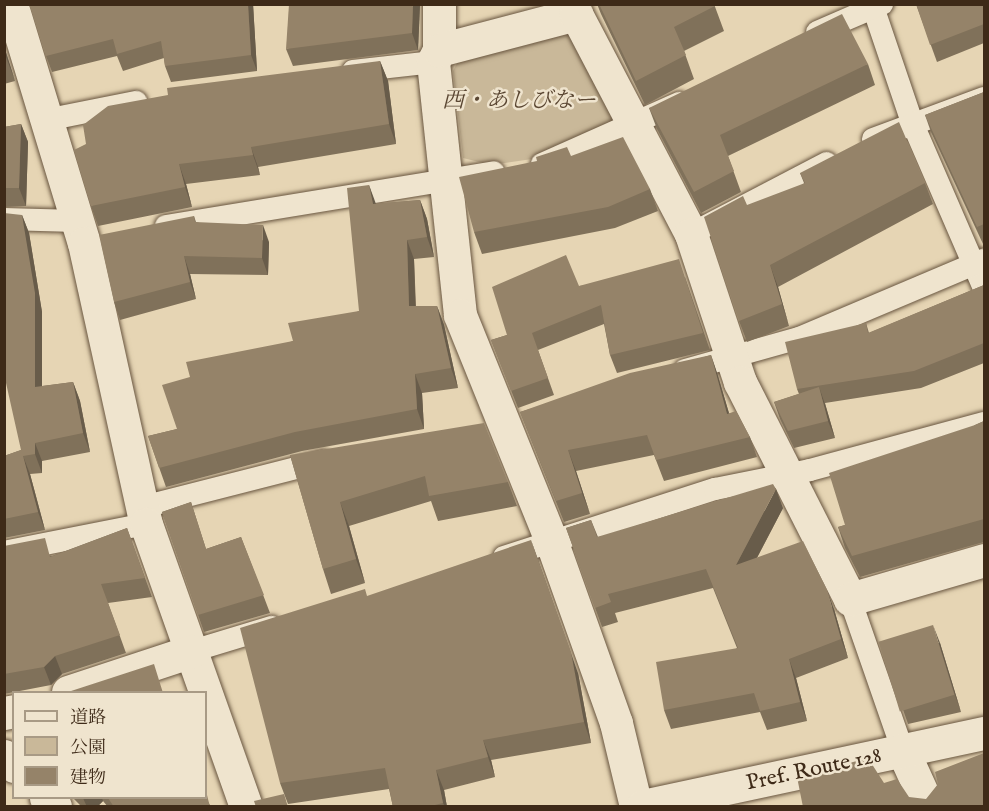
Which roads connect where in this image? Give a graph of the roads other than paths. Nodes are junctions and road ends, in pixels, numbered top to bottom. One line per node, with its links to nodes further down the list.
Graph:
1 (439, 4): 6 (street)
2 (876, 6): 5 (lane); 12 (lane)
3 (583, 9): 6 (street); 13 (street)
4 (17, 17): 11 (street)
5 (798, 42)
6 (436, 56): 7 (lane); 14 (street)
7 (329, 74)
8 (696, 94): 13 (lane)
9 (155, 98): 11 (lane)
10 (984, 98): 12 (lane)
11 (46, 120): 17 (street)
12 (912, 122): 18 (lane); 19 (lane)
13 (635, 126): 14 (lane); 18 (street)
14 (442, 179): 16 (lane); 27 (street)
15 (4, 219): 17 (lane)
16 (141, 231)
17 (89, 234): 26 (street)
18 (690, 234): 21 (street)
19 (979, 262): 20 (lane); 21 (lane)
20 (984, 288)
21 (730, 360): 22 (lane); 25 (street)
22 (666, 374)
23 (984, 423): 25 (lane)
24 (351, 455): 26 (lane)
25 (788, 476): 27 (lane); 31 (street)
26 (144, 516): 28 (lane); 33 (street)
27 (552, 543): 30 (lane); 41 (street)
28 (4, 552)
29 (984, 560): 31 (street)
30 (484, 563)
31 (850, 599): 38 (lane)
32 (293, 620): 33 (lane)
33 (192, 651): 34 (street); 35 (street)
34 (74, 691)
35 (206, 691)
36 (207, 694): 40 (street)
37 (984, 733): 38 (street, Pref. Route 128)
38 (903, 751): 39 (street, Pref. Route 128); 42 (street)
39 (660, 805)
40 (246, 807)
41 (636, 807)
42 (928, 807)

